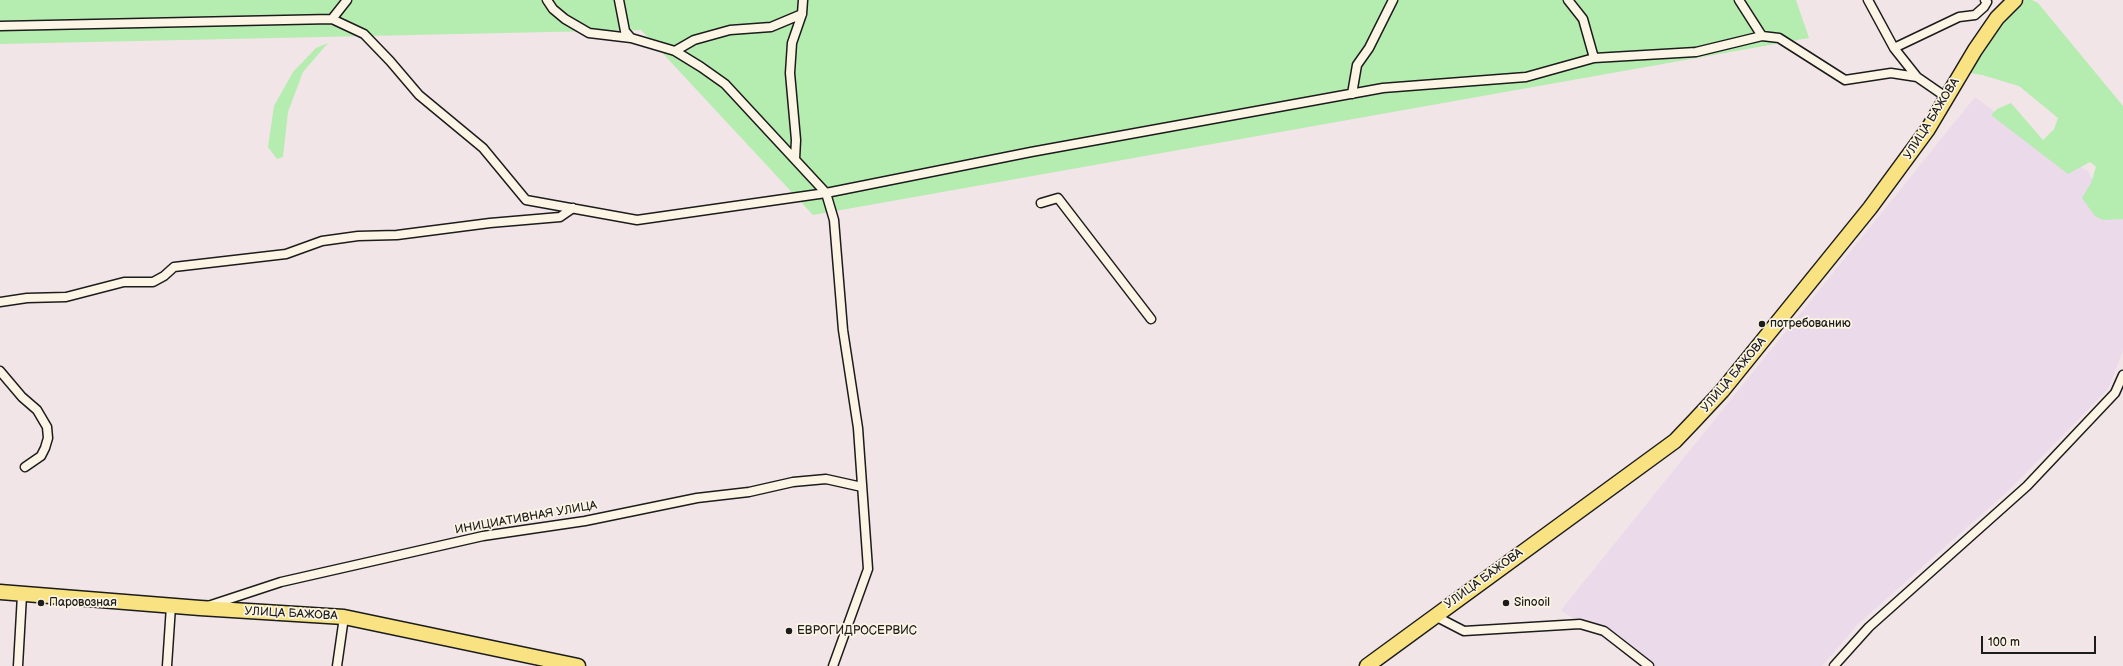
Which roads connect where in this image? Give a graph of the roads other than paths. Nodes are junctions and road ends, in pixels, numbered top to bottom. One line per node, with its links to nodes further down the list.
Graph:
1 (348, 0): 12 (street)
2 (547, 0): 15 (street)
3 (619, 0): 15 (street)
4 (803, 0): 11 (street)
5 (1393, 0): 20 (street)
6 (1568, 0): 18 (street)
7 (1739, 0): 14 (street)
8 (1868, 0): 16 (street)
9 (1985, 0): 16 (street)
10 (2015, 0): 21 (highway, УЛИЦА БАЖОВА)
11 (802, 14): 17 (street); 22 (street)
12 (332, 19): 13 (street); 25 (street)
13 (0, 26)
14 (1762, 36): 18 (street); 19 (street)
15 (631, 38): 17 (street)
16 (1894, 48): 19 (street)
17 (675, 51): 22 (street)
18 (1594, 58): 20 (street)
19 (1917, 77): 21 (street)
20 (1352, 94): 23 (street)
21 (1946, 98): 36 (highway, УЛИЦА БАЖОВА)
22 (795, 159): 23 (street)
23 (826, 193): 25 (street); 31 (street)
24 (1041, 203): 27 (street)
25 (573, 208): 26 (street)
26 (0, 302)
27 (1151, 319)
28 (0, 370): 30 (street)
29 (2123, 375): 46 (street)
30 (25, 466)
31 (862, 487): 35 (street, ИНИЦИАТИВНАЯ УЛИЦА); 43 (street)
32 (0, 592): 33 (highway, УЛИЦА БАЖОВА)
33 (22, 595): 34 (highway, УЛИЦА БАЖОВА); 39 (street)
34 (172, 606): 35 (highway, УЛИЦА БАЖОВА); 40 (street)
35 (200, 608): 37 (highway, УЛИЦА БАЖОВА)
36 (1435, 616): 44 (highway, УЛИЦА БАЖОВА); 45 (street)
37 (344, 617): 38 (highway, УЛИЦА БАЖОВА); 41 (street)
38 (554, 664): 42 (highway, УЛИЦА БАЖОВА)
39 (18, 666)
40 (167, 666)
41 (337, 666)
42 (578, 666)
43 (833, 666)
44 (1367, 666)
45 (1649, 666)
46 (1834, 666)

